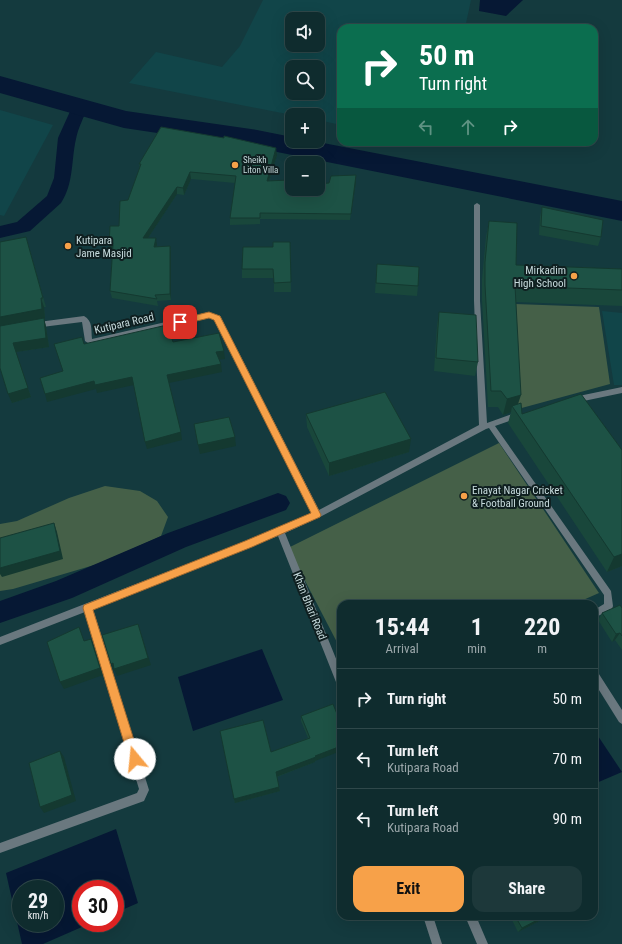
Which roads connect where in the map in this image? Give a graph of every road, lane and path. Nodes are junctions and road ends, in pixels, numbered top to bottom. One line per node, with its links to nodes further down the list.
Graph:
1 (477, 205): 6 (street)
2 (27, 326): 7 (street, Kutipara Road)
3 (622, 390): 4 (street)
4 (567, 401)
5 (525, 413): 6 (street)
6 (486, 425): 7 (street); 10 (street)
7 (316, 515): 8 (street)
8 (280, 531): 9 (street); 12 (street, Khan Bhari Road)
9 (88, 608): 11 (street); 15 (street)
10 (598, 612)
11 (0, 641)
12 (337, 672)
13 (598, 680): 14 (street)
14 (622, 719)
15 (0, 848)
16 (429, 920): 18 (street)
17 (472, 920): 19 (street)
18 (437, 944)
19 (483, 944)

